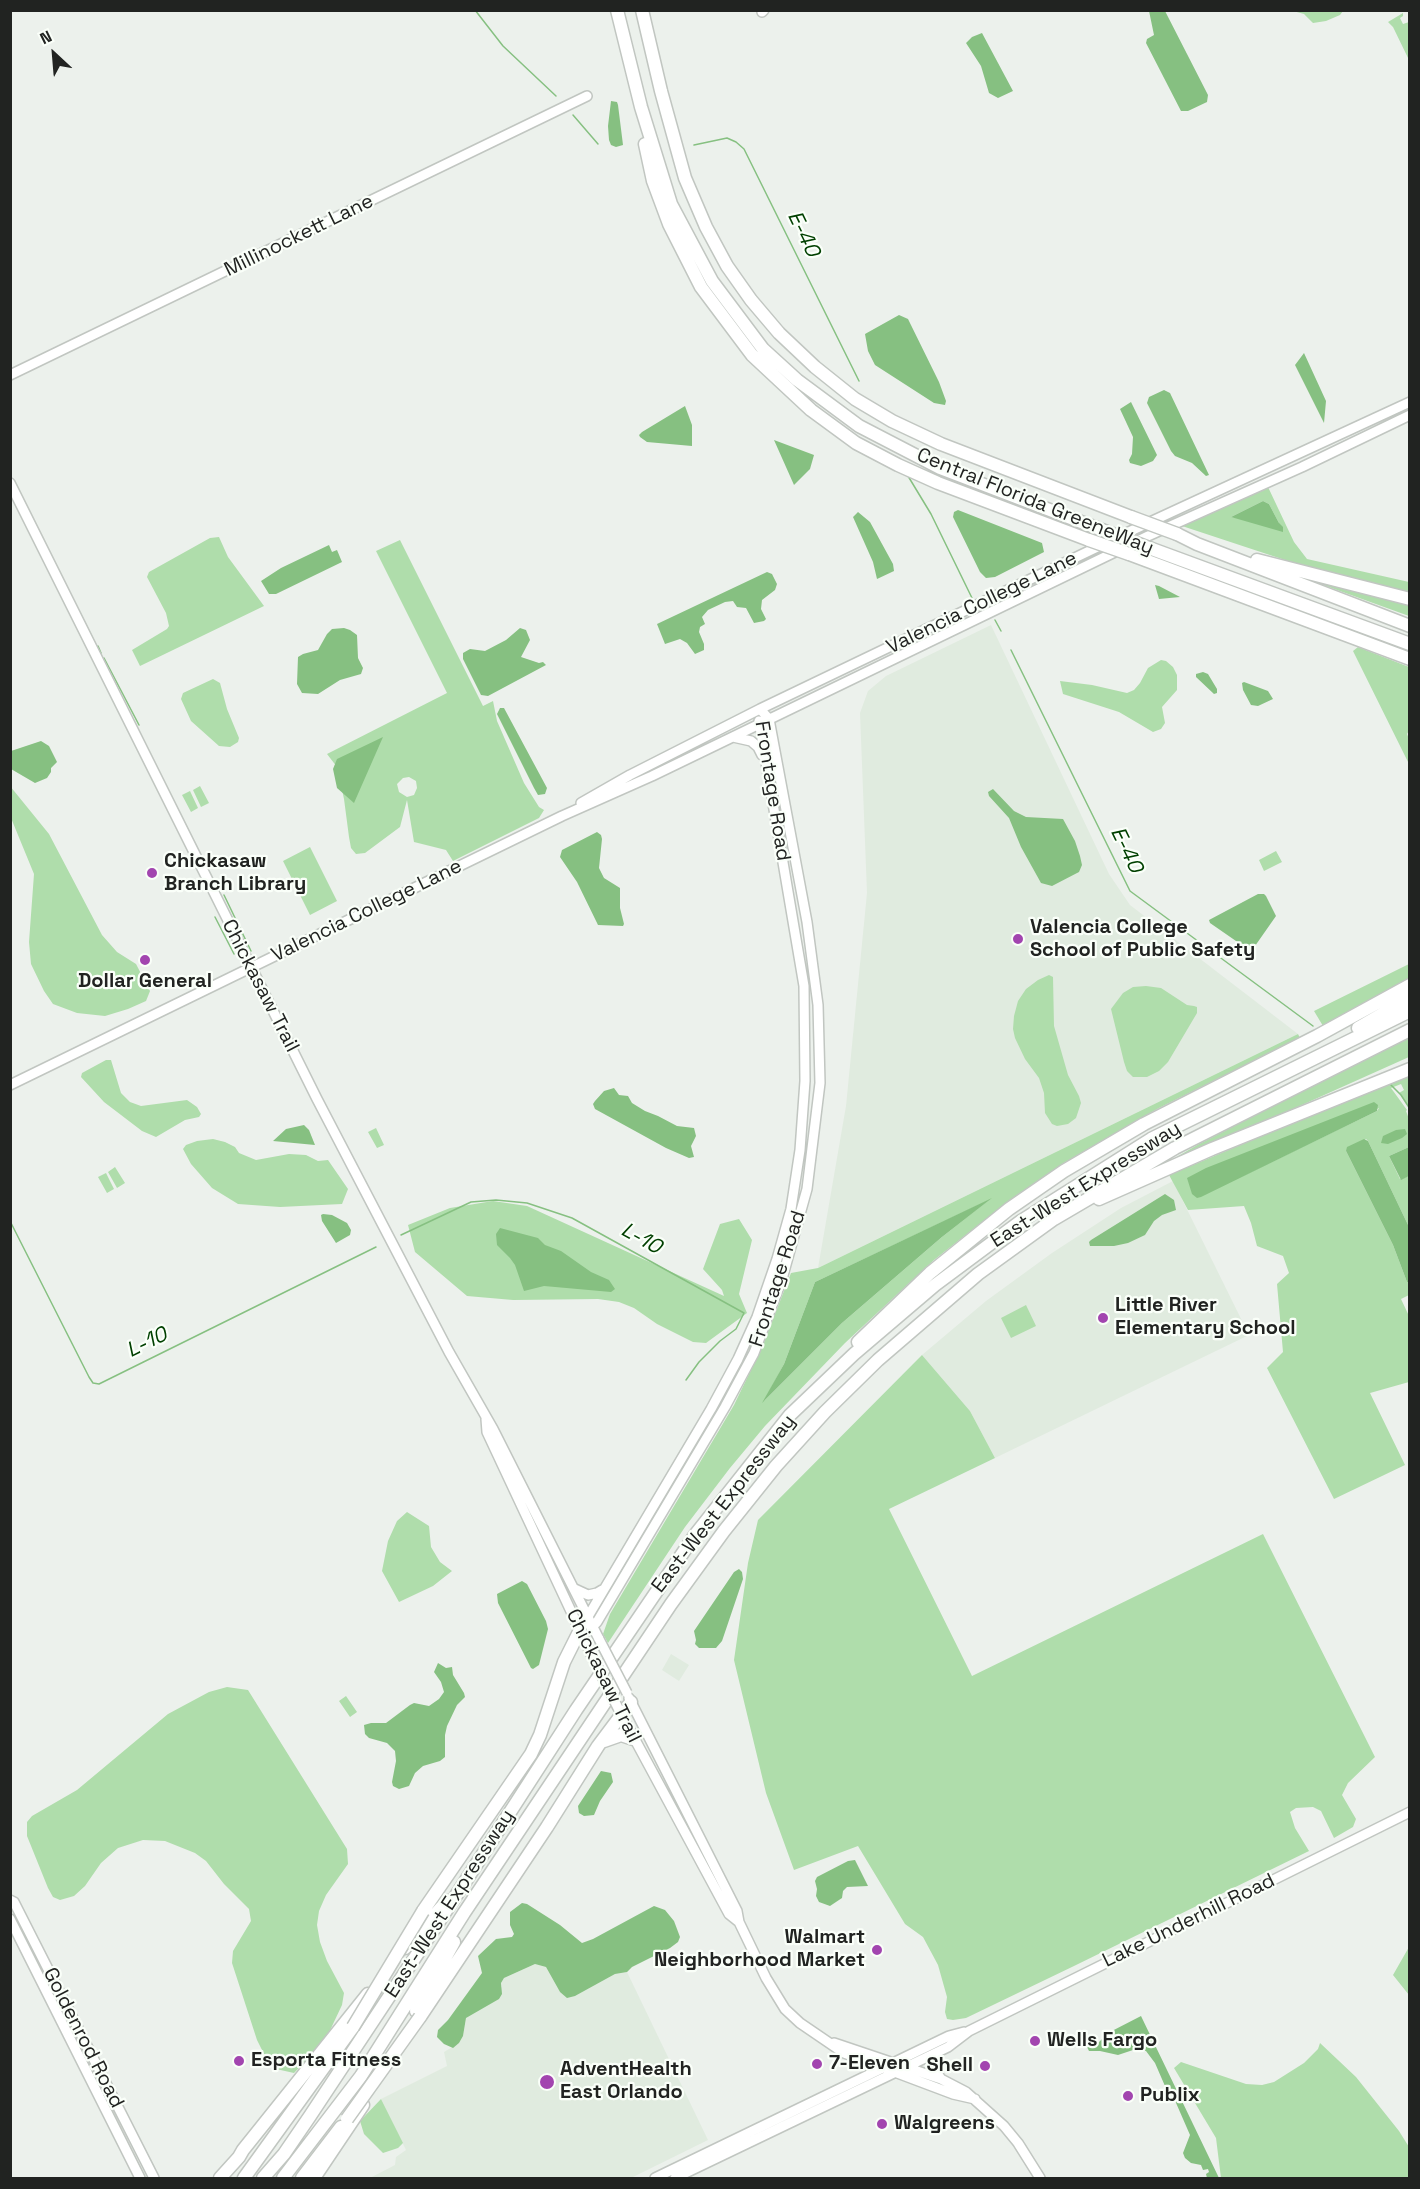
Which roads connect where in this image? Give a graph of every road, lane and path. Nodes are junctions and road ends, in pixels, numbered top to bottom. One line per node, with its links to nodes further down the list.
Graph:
1 (617, 10): 4 (highway, Central Florida GreeneWay)
2 (642, 10): 10 (highway, Central Florida GreeneWay, bridge)
3 (587, 96): 5 (street, Millinockett Lane)
4 (641, 107): 9 (highway); 14 (highway, Central Florida GreeneWay, bridge)
5 (10, 375)
6 (1410, 402): 9 (street, Valencia College Lane)
7 (1410, 415): 11 (street, Valencia College Lane)
8 (10, 483): 22 (street, Chickasaw Trail)
9 (1092, 544): 11 (street); 15 (highway, bridge); 16 (street, Valencia College Lane)
10 (1197, 544): 12 (highway); 13 (highway, Central Florida GreeneWay)
11 (1066, 575): 17 (street, Valencia College Lane)
12 (1410, 599)
13 (1410, 626)
14 (1410, 644)
15 (1410, 659)
16 (760, 709): 17 (street, Frontage Road); 18 (street, Frontage Road); 21 (street, Valencia College Lane)
17 (768, 719): 18 (street, Valencia College Lane); 38 (street, Frontage Road)
18 (758, 724): 19 (street, Valencia College Lane); 20 (street, Frontage Road)
19 (733, 737): 20 (street); 21 (street, Valencia College Lane)
20 (765, 761): 35 (street, Frontage Road)
21 (562, 816): 22 (street, Valencia College Lane)
22 (250, 967): 29 (street, Valencia College Lane); 34 (street, Chickasaw Trail)
23 (1410, 985): 33 (highway)
24 (1410, 998): 30 (highway)
25 (1410, 1011): 30 (highway, East-West Expressway)
26 (1410, 1030): 32 (highway, East-West Expressway)
27 (1410, 1064): 31 (highway)
28 (1410, 1069): 31 (highway)
29 (10, 1085)
30 (1247, 1091): 33 (highway, East-West Expressway)
31 (1323, 1103): 32 (highway)
32 (1054, 1219): 47 (highway, East-West Expressway)
33 (790, 1415): 45 (highway, East-West Expressway)
34 (486, 1419): 36 (street, Chickasaw Trail); 39 (street, Chickasaw Trail)
35 (604, 1588): 36 (street); 37 (street, Frontage Road)
36 (575, 1589): 37 (street, Chickasaw Trail)
37 (588, 1617): 38 (street, Chickasaw Trail); 39 (street, Frontage Road)
38 (594, 1627): 39 (street); 40 (street, Chickasaw Trail, bridge)
39 (580, 1630): 41 (street, Chickasaw Trail, bridge); 71 (highway, bridge)
40 (629, 1698): 41 (highway); 49 (street, Chickasaw Trail)
41 (620, 1711): 42 (street, Chickasaw Trail); 43 (highway)
42 (633, 1739): 43 (highway); 49 (street, Chickasaw Trail)
43 (600, 1743): 74 (highway, bridge)
44 (1410, 1812): 50 (street, Lake Underhill Road)
45 (463, 1885): 65 (highway); 72 (highway, East-West Expressway)
46 (10, 1900): 61 (street, Goldenrod Road)
47 (464, 1913): 73 (highway, East-West Expressway); 75 (highway)
48 (10, 1919): 60 (street, Goldenrod Road)
49 (739, 1922): 51 (street, Chickasaw Trail)
50 (969, 2031): 52 (street, Lake Underhill Road); 55 (street, Lake Underhill Road)
51 (829, 2042): 53 (street, Chickasaw Trail); 55 (street, Chickasaw Trail)
52 (939, 2051): 56 (street, Lake Underhill Road); 58 (street)
53 (858, 2059): 54 (street, Chickasaw Trail); 57 (street)
54 (882, 2067): 55 (street, Lake Underhill Road); 57 (street, Lake Underhill Road)
55 (894, 2067): 56 (street, Chickasaw Trail); 59 (street, Chickasaw Trail); 66 (street, Lake Underhill Road)
56 (906, 2067): 58 (street, Chickasaw Trail)
57 (858, 2079): 64 (street, Lake Underhill Road)
58 (941, 2079): 59 (street, Chickasaw Trail)
59 (975, 2099): 78 (street, Chickasaw Trail)
60 (101, 2100): 61 (street); 62 (street, Goldenrod Road)
61 (122, 2115): 63 (street, Goldenrod Road)
62 (110, 2121): 63 (street); 67 (street, Goldenrod Road)
63 (131, 2133): 68 (street, Goldenrod Road)
64 (718, 2147): 66 (street); 76 (street, Lake Underhill Road)
65 (243, 2150): 69 (highway); 70 (highway)
66 (704, 2164): 77 (street, Lake Underhill Road)
67 (140, 2178)
68 (154, 2178)
69 (214, 2178)
70 (220, 2178)
71 (244, 2178)
72 (263, 2178)
73 (283, 2178)
74 (302, 2178)
75 (315, 2178)
76 (655, 2178)
77 (675, 2178)
78 (1040, 2178)

